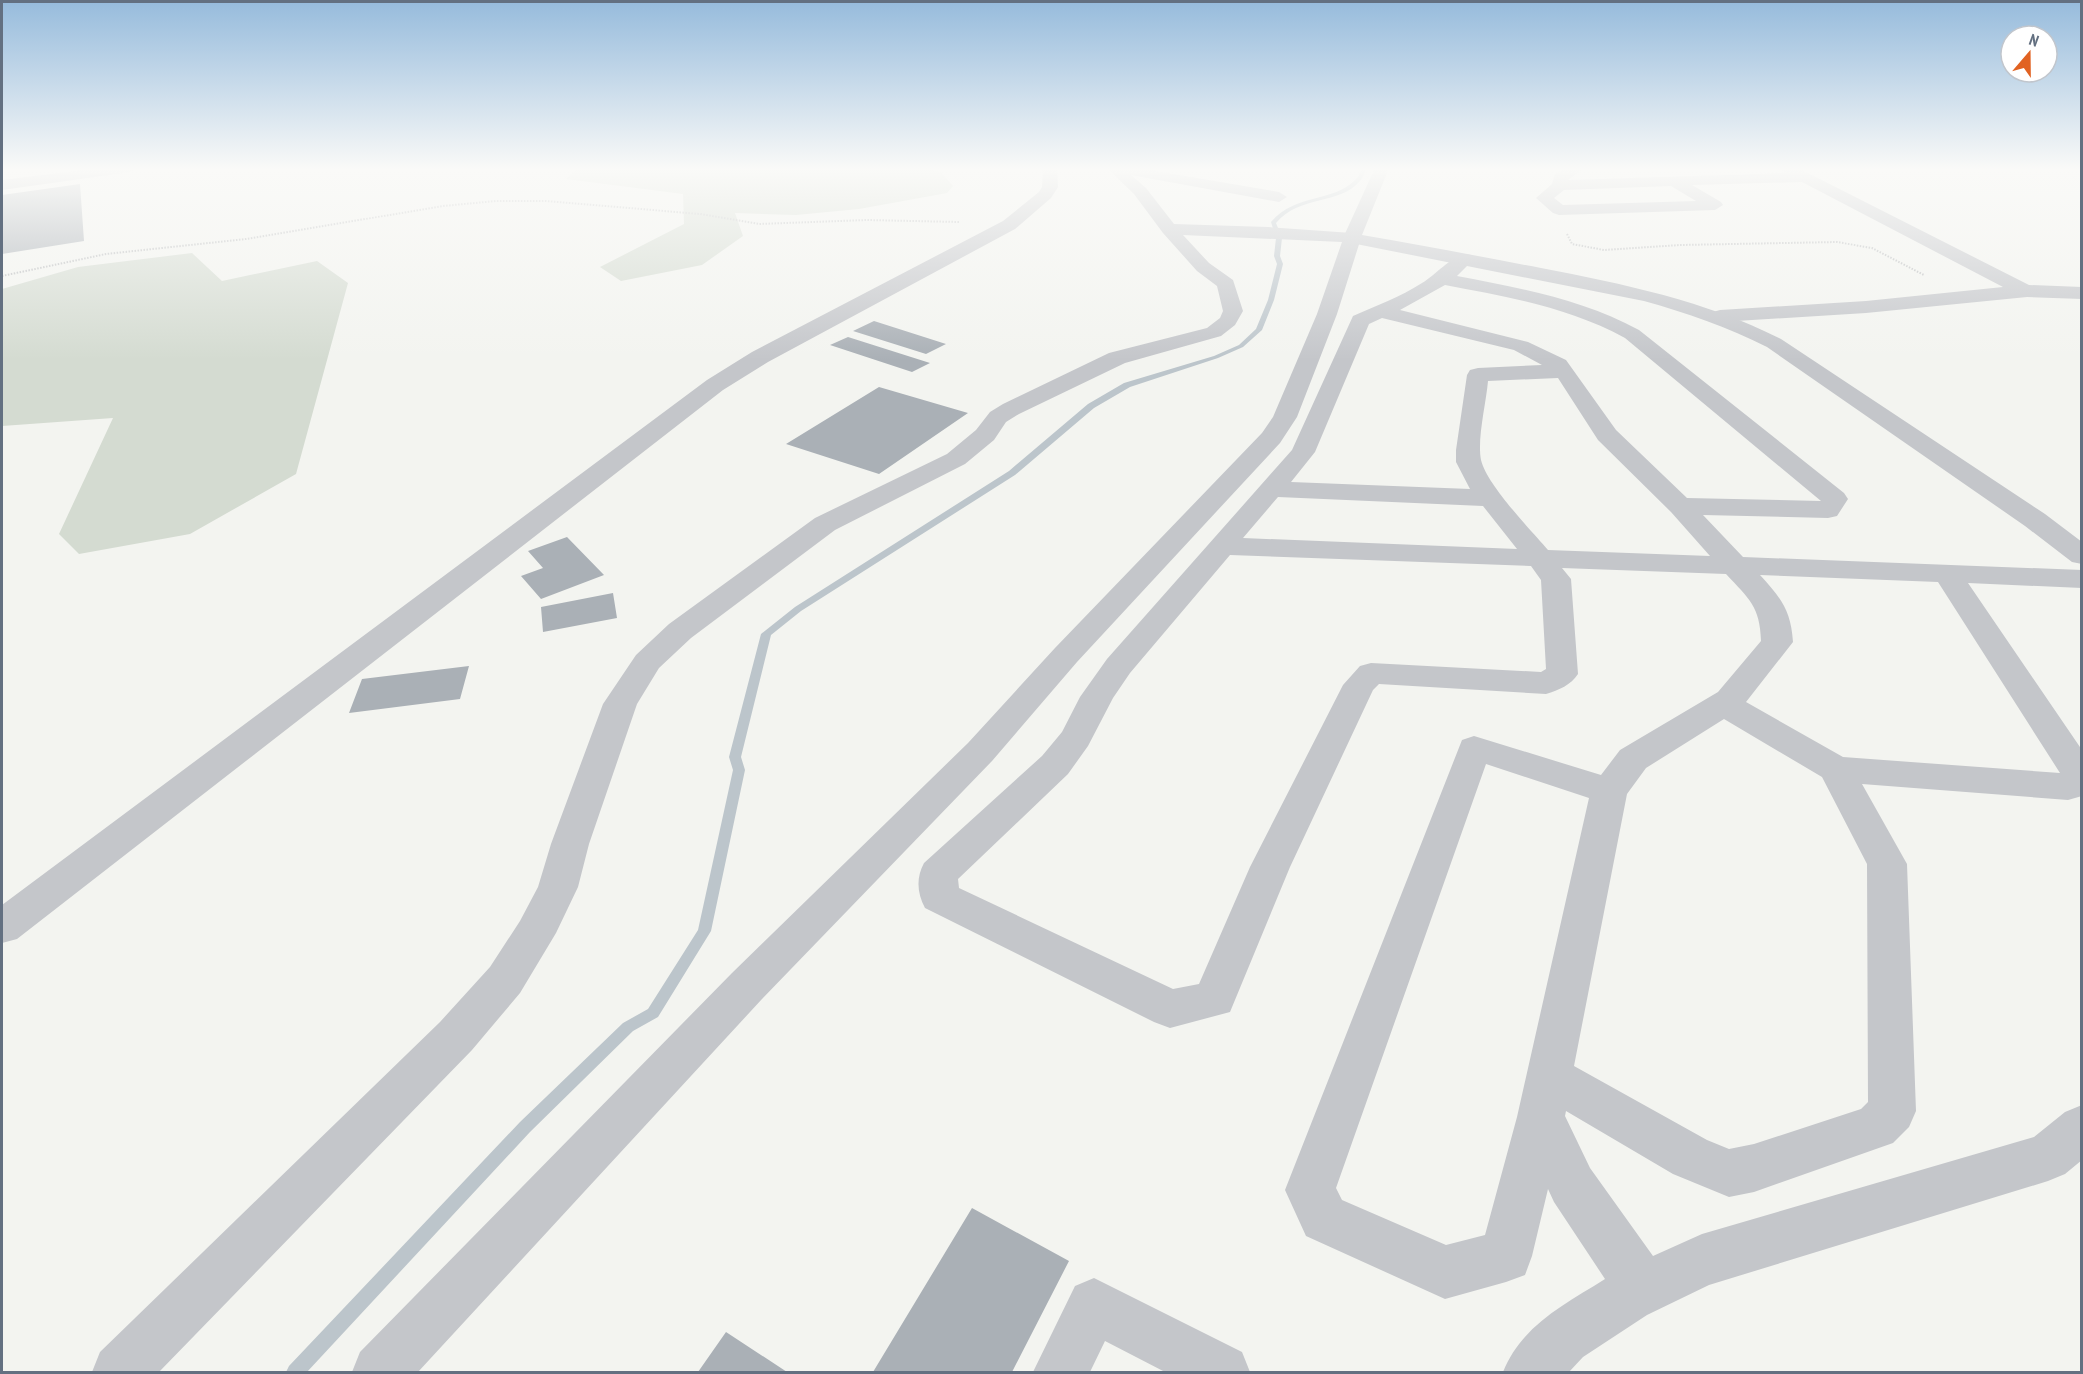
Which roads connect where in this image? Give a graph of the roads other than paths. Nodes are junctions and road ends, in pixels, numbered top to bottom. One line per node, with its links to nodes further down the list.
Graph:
1 (996, 232): 26 (street)
2 (1172, 232): 30 (street)
3 (1270, 232): 6 (street)
4 (1355, 232): 6 (street)
5 (1911, 232): 9 (street)
6 (1352, 238): 7 (street); 31 (street)
7 (1465, 259): 8 (street); 12 (street)
8 (1444, 279): 11 (street); 16 (street)
9 (2026, 291): 10 (street); 12 (street)
10 (2082, 293)
11 (1379, 311): 13 (street); 14 (street)
12 (1720, 316): 18 (street)
13 (1563, 371): 15 (street); 16 (street)
14 (1270, 489): 15 (street); 17 (street)
15 (1491, 498): 19 (street)
16 (1680, 506): 20 (street)
17 (1225, 546): 19 (street); 19 (street)
18 (2082, 556)
19 (1538, 558): 20 (street)
20 (1736, 566): 21 (street); 23 (street)
21 (1948, 574): 22 (street); 24 (street)
22 (2082, 579)
23 (1723, 704): 24 (street); 25 (street)
24 (1836, 769): 27 (street)
25 (1609, 791): 27 (street); 27 (street)
26 (2, 927)
27 (1545, 1097): 29 (street)
28 (2082, 1128): 29 (street)
29 (1644, 1289): 34 (street)
30 (120, 1372)
31 (380, 1372)
32 (1061, 1372): 33 (street)
33 (1222, 1372)
34 (1531, 1372)

